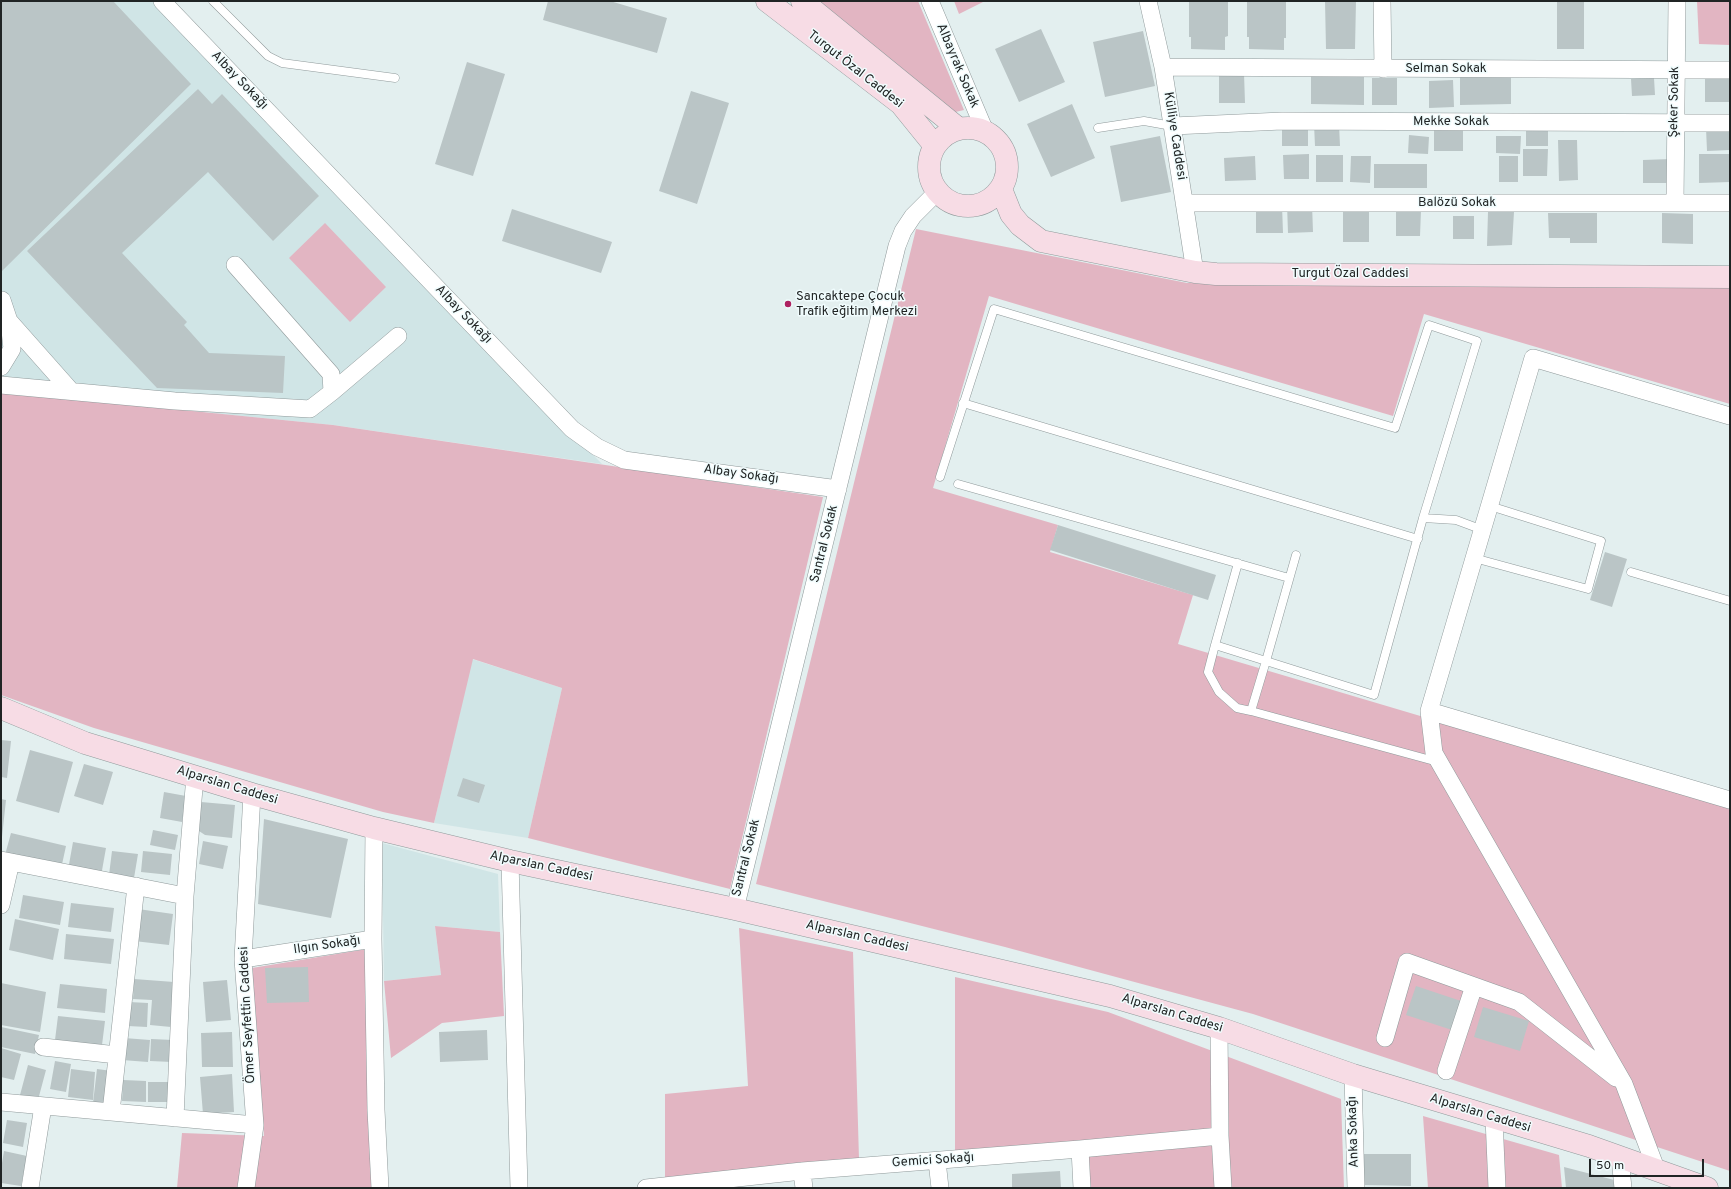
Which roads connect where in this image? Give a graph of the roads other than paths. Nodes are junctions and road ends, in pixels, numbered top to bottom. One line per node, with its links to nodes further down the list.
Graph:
1 (162, 1): 40 (street, Albay Sokağı)
2 (213, 1): 13 (lane)
3 (768, 1): 20 (street, Turgut Özal Caddesi)
4 (802, 1): 18 (street, Turgut Özal Caddesi)
5 (930, 1): 19 (street, Albayrak Sokak)
6 (1148, 1): 9 (street, Külliye Caddesi)
7 (1382, 1): 10 (street)
8 (1677, 1): 11 (street, Şeker Sokak)
9 (1163, 67): 10 (street, Selman Sokak); 16 (street, Külliye Caddesi)
10 (1383, 69): 11 (street, Selman Sokak)
11 (1676, 70): 12 (street, Selman Sokak); 14 (street, Şeker Sokak)
12 (1730, 70)
13 (395, 78)
14 (1675, 123): 15 (street, Mekke Sokak); 16 (street, Mekke Sokak); 24 (street, Şeker Sokak)
15 (1730, 124)
16 (1173, 126): 17 (lane); 23 (street, Külliye Caddesi)
17 (1098, 128)
18 (959, 129): 19 (street); 20 (street)
19 (985, 131): 21 (street)
20 (935, 146): 22 (street)
21 (1001, 188): 22 (street); 27 (street, Turgut Özal Caddesi)
22 (938, 191): 40 (street, Santral Sokak)
23 (1184, 203): 24 (street, Balözü Sokak); 27 (street, Külliye Caddesi)
24 (1675, 203): 25 (street, Balözü Sokak)
25 (1730, 203)
26 (235, 265): 35 (street)
27 (1195, 272): 28 (street, Turgut Özal Caddesi)
28 (1730, 277)
29 (2, 300): 30 (street)
30 (9, 321): 32 (street); 34 (street)
31 (398, 336): 35 (street)
32 (1, 367)
33 (1, 385): 34 (street)
34 (71, 391): 35 (street)
35 (332, 392)
36 (964, 403): 38 (lane); 42 (lane); 44 (lane)
37 (1730, 416): 41 (street)
38 (940, 477)
39 (958, 484): 47 (lane)
40 (838, 489): 66 (street, Santral Sokak)
41 (1490, 506): 43 (street); 46 (lane)
42 (1424, 518): 43 (lane); 44 (lane)
43 (1483, 530): 46 (street)
44 (1418, 539): 52 (lane)
45 (1296, 555): 49 (lane)
46 (1474, 558): 55 (street)
47 (1238, 564): 49 (lane); 51 (lane)
48 (1631, 572): 50 (lane)
49 (1289, 578): 52 (lane)
50 (1730, 601)
51 (1215, 645): 52 (lane); 54 (lane)
52 (1266, 661): 54 (lane)
53 (1, 708): 57 (street, Alparslan Caddesi)
54 (1252, 711): 56 (lane)
55 (1429, 711): 56 (street); 59 (street)
56 (1439, 762): 76 (street)
57 (195, 776): 58 (street, Alparslan Caddesi); 64 (street)
58 (252, 794): 60 (street, Alparslan Caddesi); 68 (street, Ömer Seyfettin Caddesi)
59 (1730, 800)
60 (374, 828): 62 (street, Alparslan Caddesi); 67 (street, Ilgın Sokağı)
61 (6, 861): 63 (street); 65 (street)
62 (510, 861): 66 (street, Alparslan Caddesi); 93 (street)
63 (136, 886): 64 (street); 73 (street)
64 (185, 896): 80 (street)
65 (1, 905)
66 (735, 909): 70 (street, Alparslan Caddesi)
67 (373, 940): 68 (street, Ilgın Sokağı); 92 (street)
68 (243, 959): 82 (street, Ömer Seyfettin Caddesi)
69 (1474, 986): 71 (street); 74 (street); 76 (street)
70 (1219, 1028): 75 (street, Alparslan Caddesi); 83 (street)
71 (1384, 1038)
72 (43, 1047): 73 (street)
73 (117, 1055): 79 (street)
74 (1446, 1071)
75 (1353, 1075): 81 (street, Alparslan Caddesi); 99 (street, Anka Sokağı)
76 (1624, 1084): 88 (street)
77 (1, 1102): 78 (street)
78 (43, 1106): 79 (street); 90 (street)
79 (111, 1112): 80 (street)
80 (175, 1118): 82 (street)
81 (1494, 1118): 85 (street, Alparslan Caddesi); 100 (street)
82 (255, 1125): 91 (street, Ömer Seyfettin Caddesi)
83 (1220, 1136): 84 (street, Gemici Sokağı); 98 (street)
84 (1080, 1149): 86 (street, Gemici Sokağı); 97 (street)
85 (1620, 1158): 88 (street, Alparslan Caddesi); 101 (street)
86 (937, 1161): 87 (street, Gemici Sokağı); 96 (street)
87 (802, 1170): 89 (street, Gemici Sokağı); 95 (street)
88 (1657, 1171): 102 (street, Alparslan Caddesi)
89 (664, 1187): 94 (street, Gemici Sokağı)
90 (30, 1188)
91 (246, 1188)
92 (380, 1188)
93 (519, 1188)
94 (646, 1188)
95 (804, 1188)
96 (940, 1188)
97 (1082, 1188)
98 (1223, 1188)
99 (1356, 1188)
100 (1497, 1188)
101 (1623, 1188)
102 (1707, 1188)

